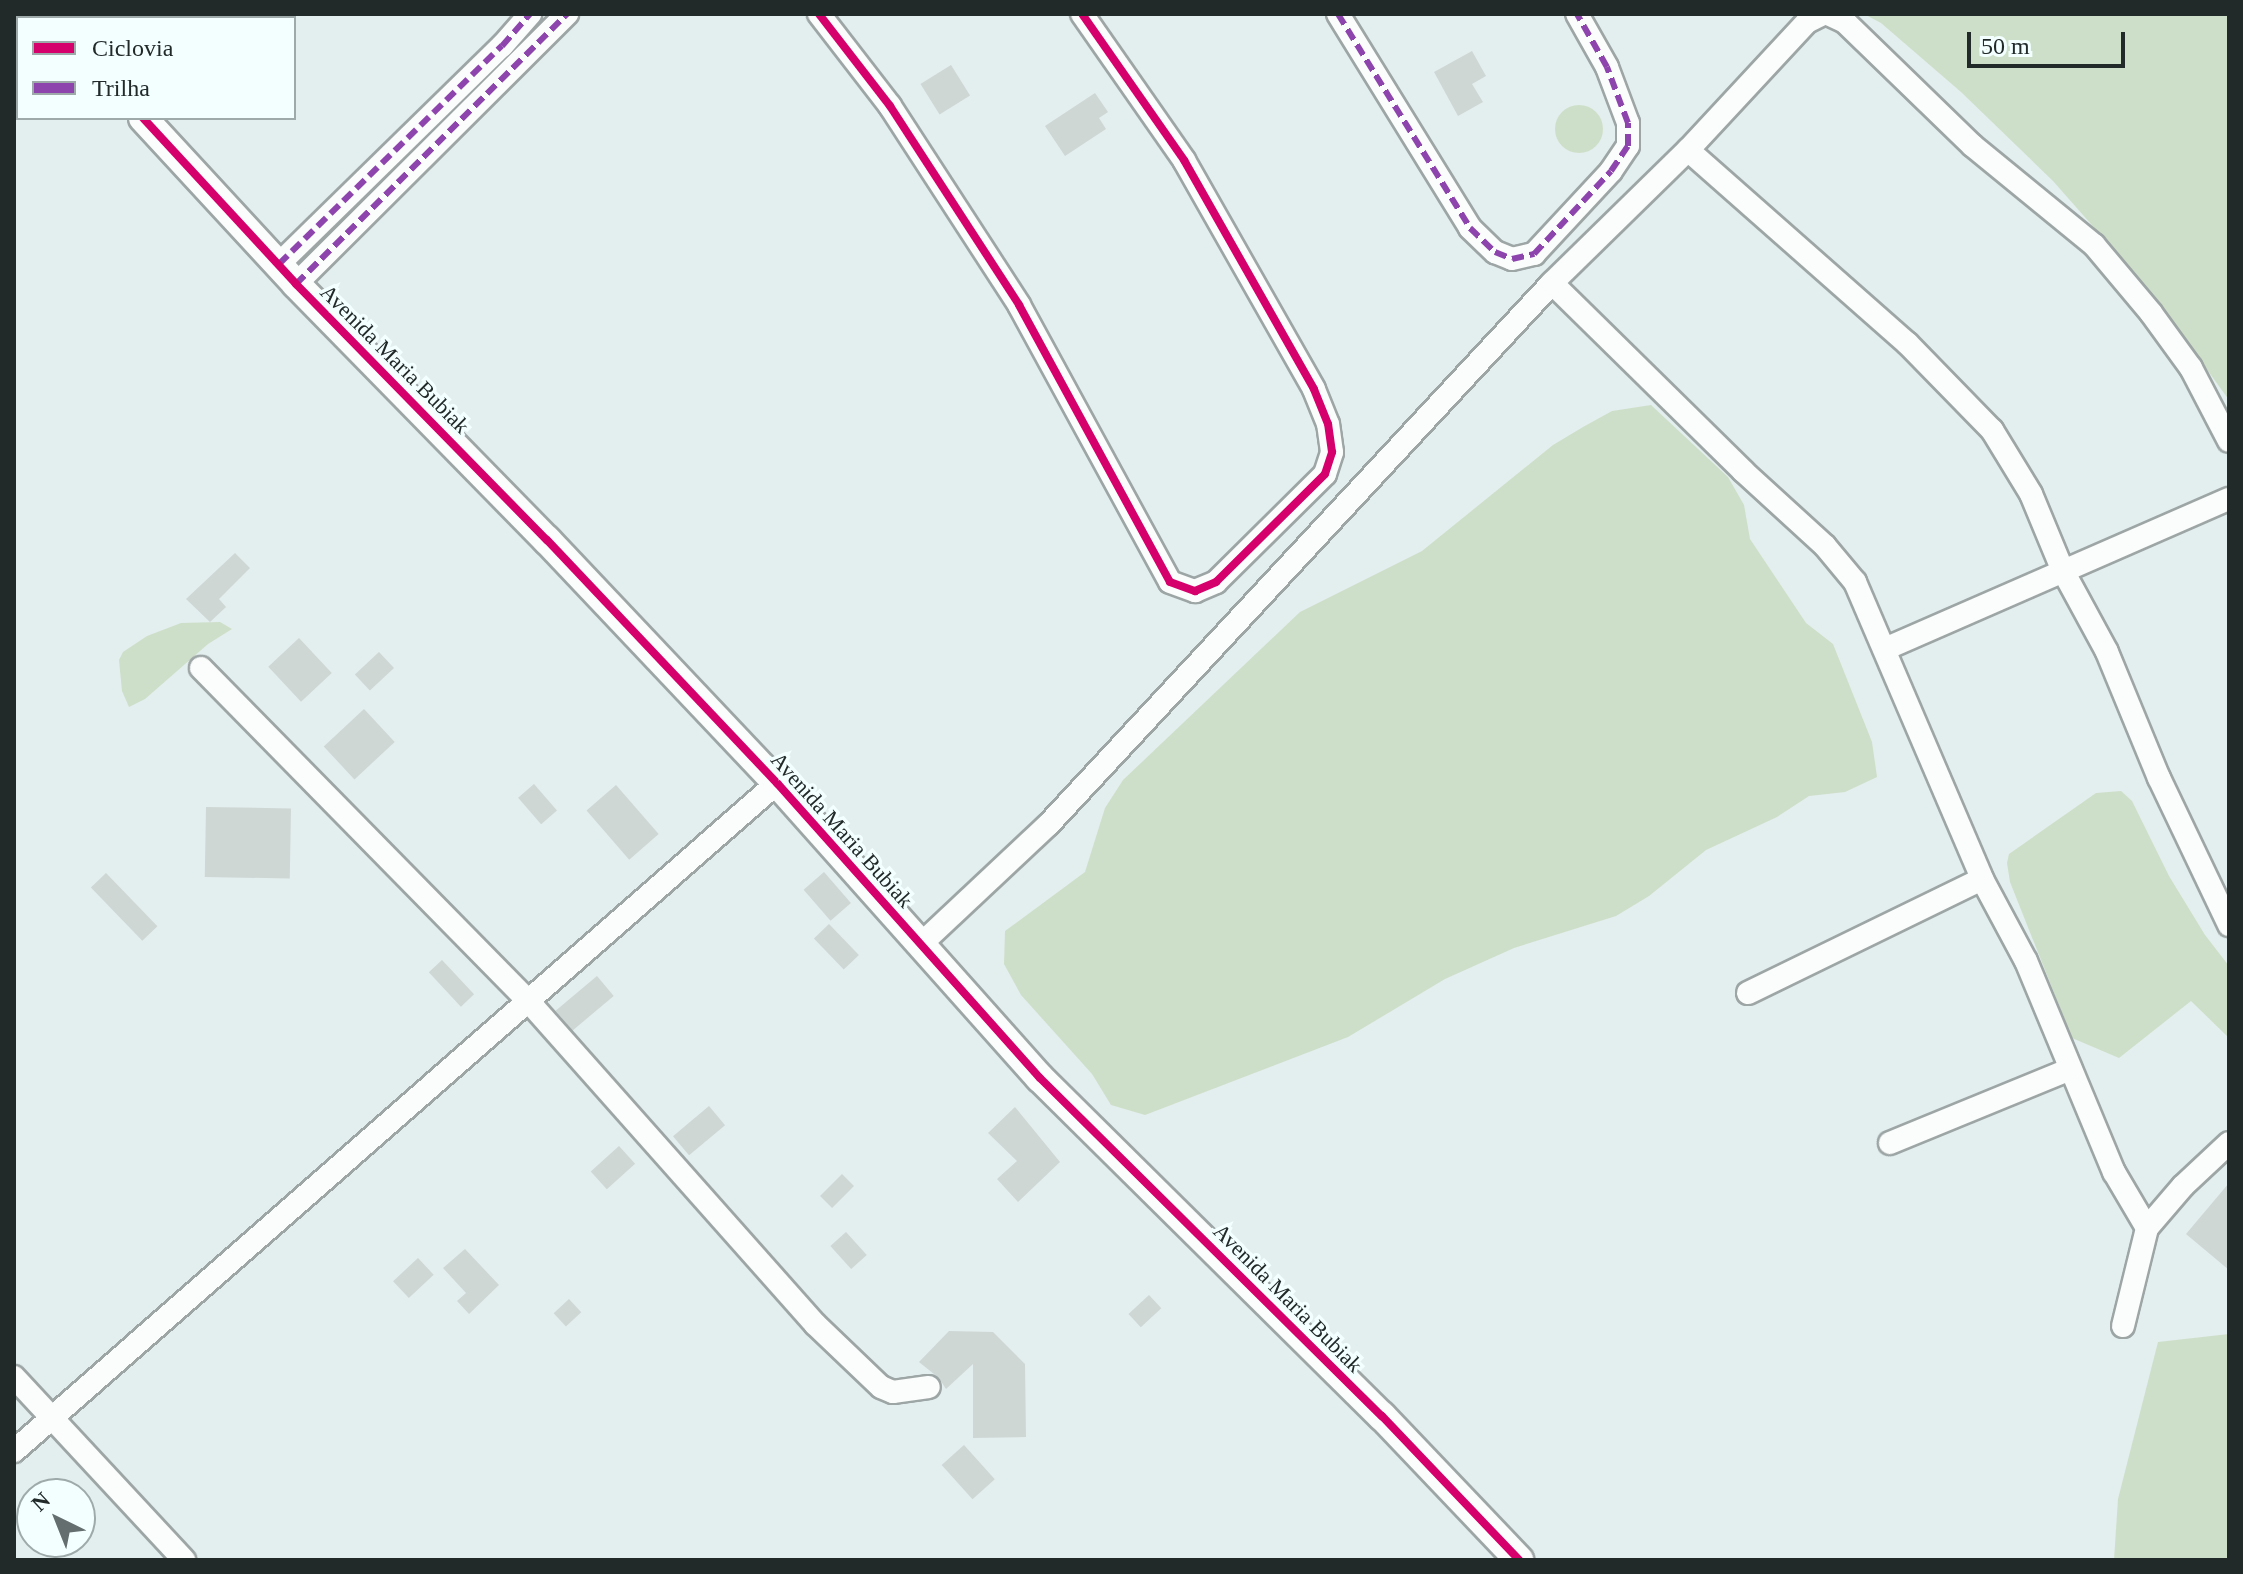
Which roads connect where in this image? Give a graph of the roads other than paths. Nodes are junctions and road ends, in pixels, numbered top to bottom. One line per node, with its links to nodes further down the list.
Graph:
1 (530, 14): 10 (street)
2 (567, 14): 10 (street)
3 (819, 14): 4 (street)
4 (1082, 14)
5 (1338, 14): 6 (street)
6 (1577, 14)
7 (1826, 14): 9 (street); 12 (street)
8 (145, 120): 10 (street, Avenida Maria Bubiak)
9 (1688, 150): 11 (street); 14 (street)
10 (287, 274): 17 (street, Avenida Maria Bubiak)
11 (1552, 283): 15 (street); 20 (street)
12 (2229, 441)
13 (2229, 499): 14 (street)
14 (2062, 569): 15 (street); 19 (street)
15 (1885, 649): 18 (street)
16 (201, 668): 22 (street)
17 (777, 783): 20 (street, Avenida Maria Bubiak); 22 (street)
18 (1982, 879): 21 (street); 23 (street)
19 (2229, 925)
20 (920, 945): 33 (street, Avenida Maria Bubiak)
21 (1748, 993)
22 (530, 1003): 29 (street); 30 (street)
23 (2070, 1069): 24 (street); 26 (street)
24 (1890, 1143)
25 (2229, 1143): 26 (street)
26 (2147, 1228): 27 (street)
27 (2123, 1326)
28 (14, 1377): 30 (street)
29 (929, 1387)
30 (52, 1418): 31 (street); 32 (street)
31 (14, 1451)
32 (184, 1560)
33 (1519, 1560)

